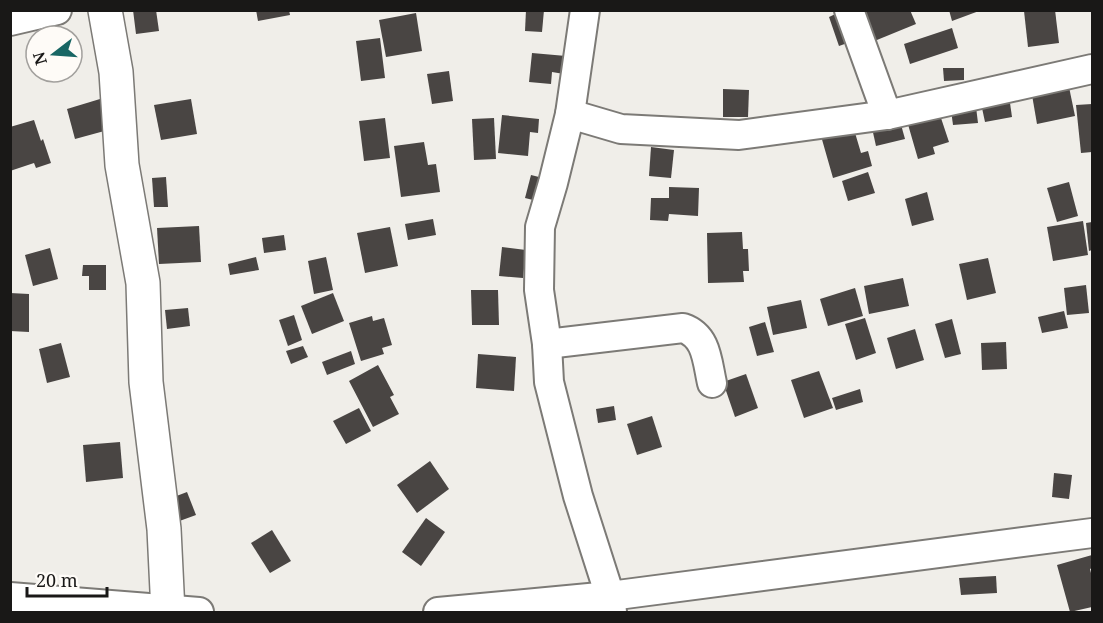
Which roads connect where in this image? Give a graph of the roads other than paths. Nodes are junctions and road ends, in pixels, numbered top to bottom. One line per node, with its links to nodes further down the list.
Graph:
1 (57, 10): 5 (street)
2 (105, 10): 14 (street)
3 (585, 10): 7 (street)
4 (849, 10): 8 (street)
5 (10, 21)
6 (1092, 69): 8 (street)
7 (570, 114): 8 (street); 9 (street)
8 (887, 115)
9 (547, 344): 10 (street); 13 (street)
10 (712, 383)
11 (1092, 533): 13 (street)
12 (10, 597): 14 (street)
13 (611, 604): 15 (street)
14 (178, 611)
15 (438, 612)

